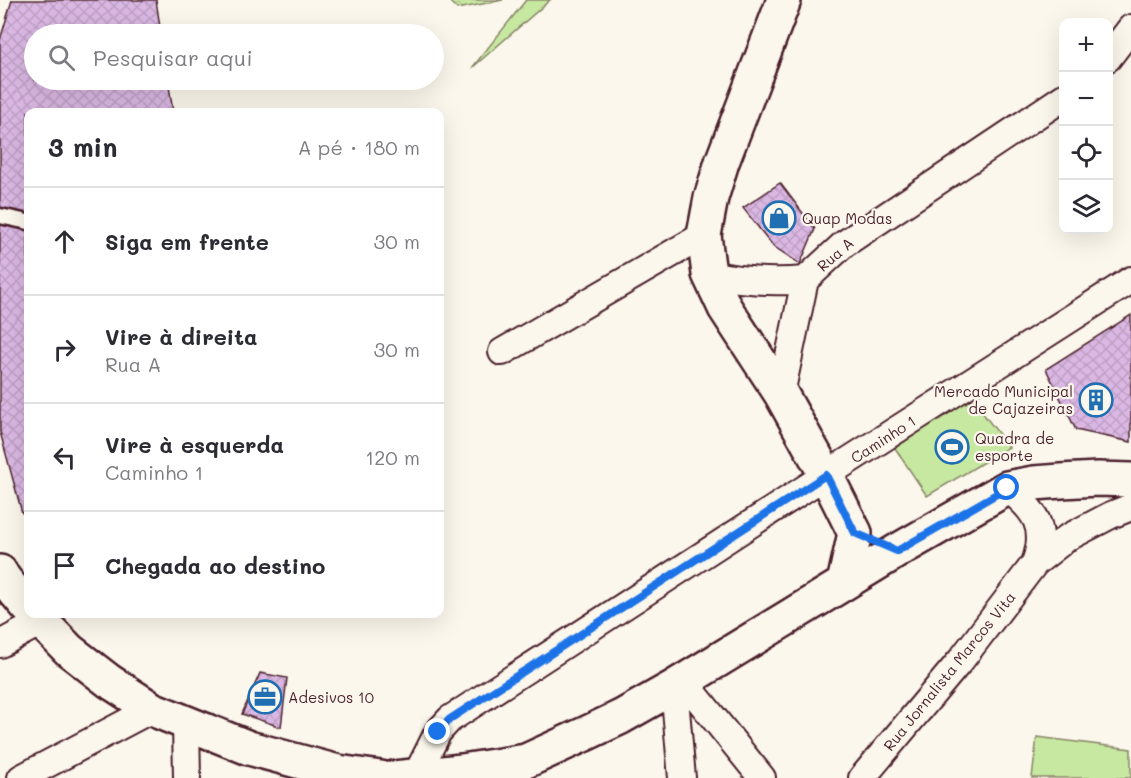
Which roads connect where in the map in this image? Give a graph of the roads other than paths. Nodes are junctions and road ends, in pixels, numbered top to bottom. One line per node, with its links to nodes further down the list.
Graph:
1 (784, 0): 7 (main road)
2 (1131, 28): 3 (street)
3 (1113, 51)
4 (1059, 99): 9 (street, Rua A)
5 (0, 216): 6 (lane)
6 (24, 221)
7 (704, 236): 8 (main road); 11 (street)
8 (709, 274): 9 (street); 12 (main road)
9 (805, 280): 12 (street, Rua A)
10 (1131, 280): 13 (street, Caminho 1)
11 (502, 352)
12 (781, 394): 13 (main road)
13 (826, 475): 17 (main road); 30 (street, Caminho 1)
14 (1131, 480): 15 (main road)
15 (1007, 488): 18 (main road); 19 (street, Rua Jornalista Marcos Vita)
16 (1131, 507): 19 (street, Rua Jornalista Marcos Vita)
17 (855, 533): 18 (main road); 21 (main road)
18 (897, 551): 21 (main road)
19 (1035, 563): 36 (street, Rua Jornalista Marcos Vita)
20 (0, 572): 22 (main road)
21 (844, 583): 26 (main road)
22 (24, 602)
23 (30, 618): 25 (street)
24 (39, 618): 27 (main road)
25 (0, 644)
26 (679, 684): 29 (main road); 34 (street); 35 (street)
27 (152, 709): 28 (main road); 31 (street)
28 (186, 723): 32 (street); 33 (main road)
29 (526, 769): 30 (main road)
30 (405, 777)
31 (21, 778)
32 (187, 778)
33 (381, 778)
34 (682, 778)
35 (762, 778)
36 (862, 778)

